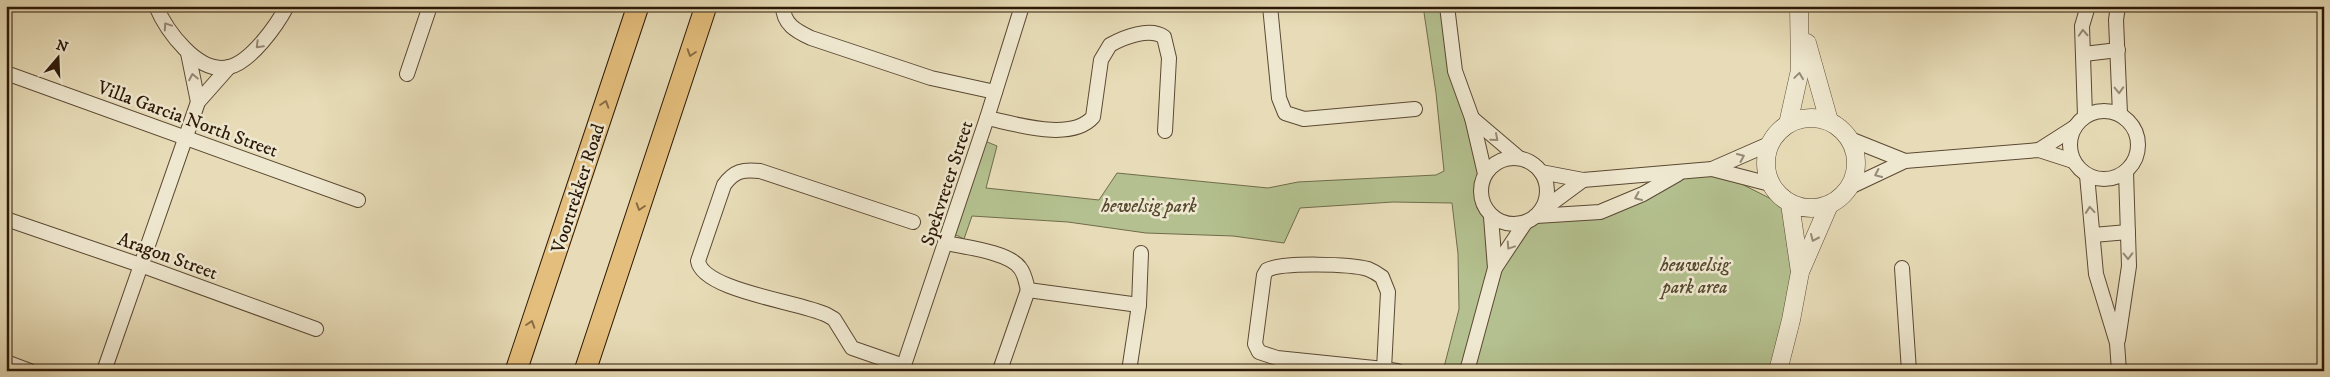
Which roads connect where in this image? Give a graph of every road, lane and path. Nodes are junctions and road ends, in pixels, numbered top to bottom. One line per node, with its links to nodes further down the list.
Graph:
1 (156, 6): 14 (street, one-way to 1)
2 (287, 6): 16 (street, one-way to 16)
3 (430, 6): 18 (street)
4 (638, 6): 70 (main road, Voortrekker Road, one-way to 4)
5 (706, 6): 71 (main road, one-way to 71)
6 (783, 6): 19 (street)
7 (1022, 6): 19 (street, Spekvreter Street)
8 (1270, 6): 21 (street)
9 (1446, 6): 24 (street)
10 (2088, 6): 15 (street, one-way to 10)
11 (2118, 6): 13 (street)
12 (1799, 12): 25 (street); 27 (street, one-way to 12)
13 (2118, 50): 15 (street); 22 (street, one-way to 22)
14 (188, 53): 16 (street); 20 (street, one-way to 14)
15 (2084, 54): 26 (street)
16 (229, 67): 20 (street)
17 (6, 73): 29 (street, Villa Garcia North Street)
18 (407, 74)
19 (995, 92): 23 (street, Spekvreter Street)
20 (198, 102): 29 (street)
21 (1415, 109)
22 (2120, 114): 26 (street); 38 (street)
23 (987, 118): 28 (street); 54 (street, Spekvreter Street)
24 (1472, 118): 33 (street, one-way to 33); 40 (street)
25 (1830, 121): 27 (street); 30 (street)
26 (2080, 121): 32 (street); 35 (street)
27 (1788, 124): 31 (street)
28 (1165, 131)
29 (187, 137): 45 (street, Villa Garcia North Street); 56 (street)
30 (1850, 139): 34 (street); 44 (street)
31 (1769, 144): 36 (street, one-way to 31); 43 (street)
32 (2039, 150): 34 (street); 35 (street)
33 (1519, 158): 37 (street); 40 (street)
34 (1905, 161): 44 (street, one-way to 44)
35 (2073, 161): 41 (street)
36 (1712, 169): 39 (street); 43 (street)
37 (1541, 172): 42 (street); 49 (street)
38 (2126, 172): 41 (street); 52 (street)
39 (1680, 173): 42 (street); 49 (street, one-way to 49)
40 (1485, 174): 48 (street)
41 (2087, 175): 53 (street, one-way to 41)
42 (1583, 180): 49 (street)
43 (1770, 184): 46 (street)
44 (1850, 187): 47 (street)
45 (358, 200)
46 (1790, 204): 47 (street); 59 (street)
47 (1829, 205): 59 (street, one-way to 59)
48 (1491, 217): 49 (street); 57 (street)
49 (1534, 217): 57 (street, one-way to 57)
50 (6, 220): 56 (street, Aragon Street)
51 (913, 222): 65 (street)
52 (2128, 232): 53 (street); 63 (street, one-way to 63)
53 (2093, 235): 63 (street)
54 (946, 244): 60 (street); 65 (street, Spekvreter Street)
55 (1141, 253): 61 (street)
56 (143, 266): 62 (street, Aragon Street); 69 (street)
57 (1495, 268): 73 (street)
58 (1902, 268): 75 (street)
59 (1800, 272): 74 (street)
60 (1028, 290): 61 (street); 66 (street)
61 (1139, 305): 72 (street)
62 (316, 329)
63 (2117, 343): 76 (street)
64 (6, 362): 68 (street)
65 (903, 368)
66 (1000, 370)
67 (1390, 370): 67 (street)
68 (30, 371)
69 (104, 371)
70 (516, 371)
71 (585, 371)
72 (1129, 371)
73 (1468, 371)
74 (1778, 371)
75 (1909, 371)
76 (2120, 371)

